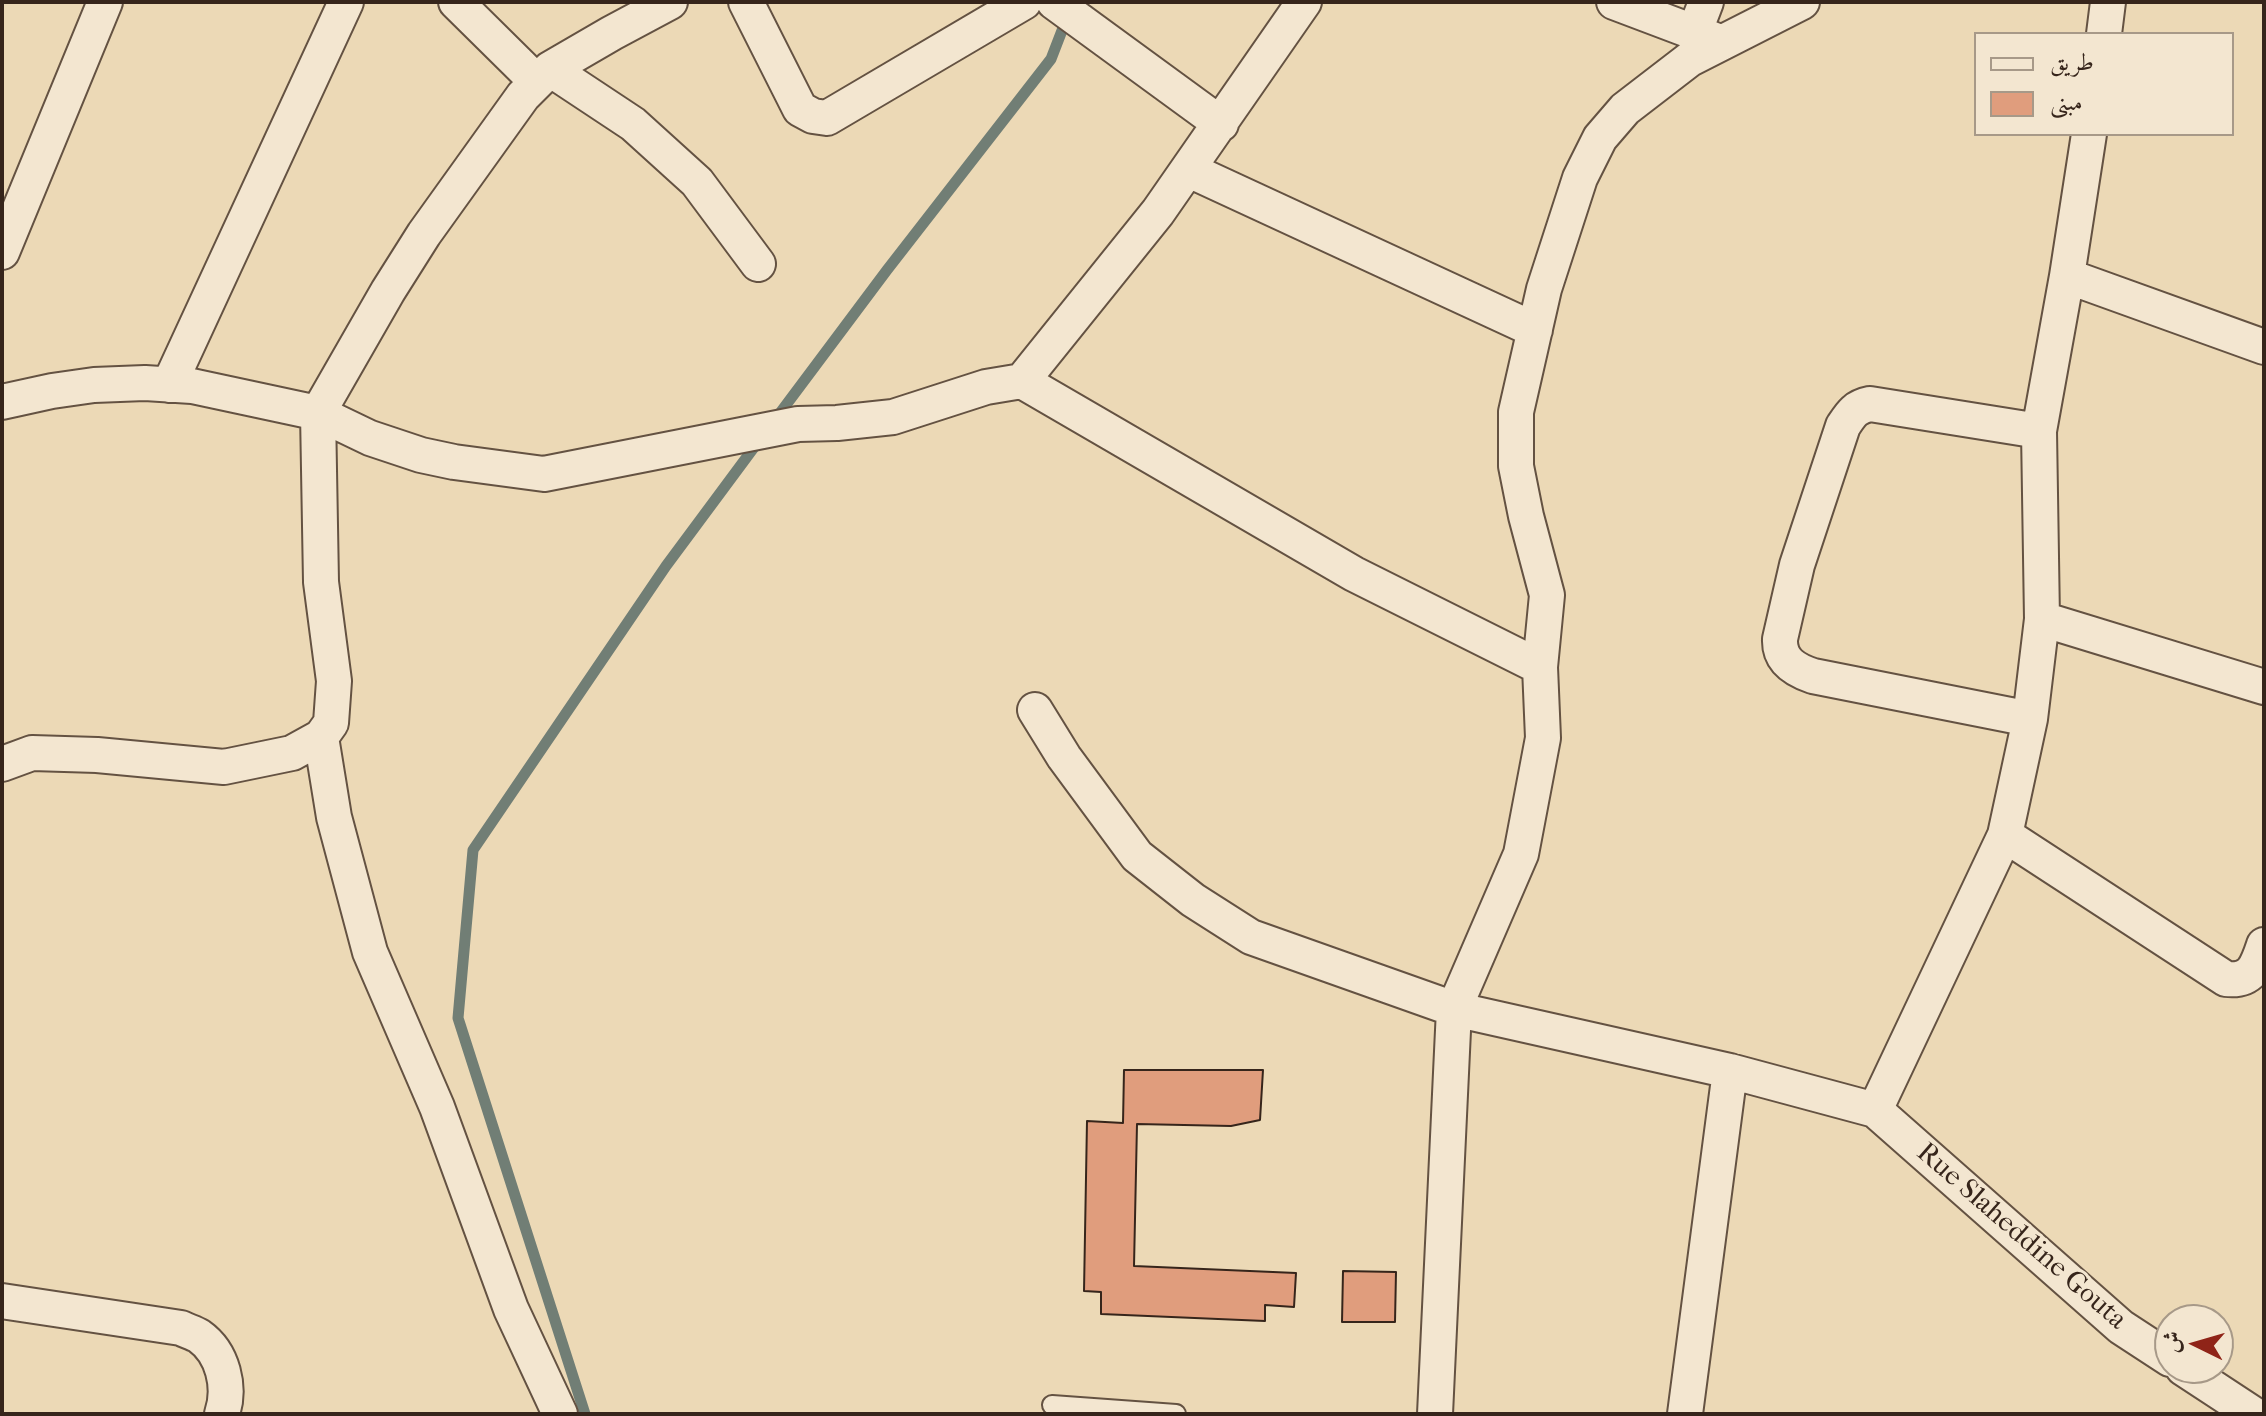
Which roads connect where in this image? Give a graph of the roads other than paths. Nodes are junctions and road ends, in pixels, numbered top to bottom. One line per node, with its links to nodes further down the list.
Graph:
1 (105, 2): 18 (street)
2 (346, 2): 24 (street)
3 (456, 2): 14 (street)
4 (670, 2): 14 (street)
5 (746, 2): 6 (street)
6 (1024, 2)
7 (1054, 2): 15 (street)
8 (1304, 2): 15 (street)
9 (1614, 2): 12 (street)
10 (1802, 2): 12 (street)
11 (2108, 2): 13 (street)
12 (1707, 25): 21 (street)
13 (2104, 32)
14 (543, 76): 19 (street); 26 (street)
15 (1221, 124): 17 (street)
16 (2089, 136): 20 (street)
17 (1189, 170): 21 (street); 23 (street)
18 (2, 252)
19 (758, 264)
20 (2067, 276): 22 (street); 27 (street)
21 (1535, 330): 29 (street)
22 (2264, 347)
23 (1022, 381): 26 (street); 29 (street)
24 (169, 385): 25 (street); 26 (street)
25 (2, 402)
26 (318, 413): 33 (street)
27 (2039, 431): 28 (street); 32 (street)
28 (2042, 619): 30 (street); 32 (street)
29 (1540, 667): 37 (street)
30 (2264, 687)
31 (1035, 710): 37 (street)
32 (2030, 719): 35 (street)
33 (321, 737): 34 (street); 45 (street)
34 (2, 764)
35 (2005, 835): 36 (street); 39 (street)
36 (2264, 945)
37 (1454, 1009): 38 (street); 47 (street)
38 (1730, 1071): 39 (street); 48 (street)
39 (1875, 1110): 41 (street, Rue Slaheddine Gouta)
40 (2, 1301): 44 (street)
41 (2154, 1349)
42 (2207, 1384): 49 (street)
43 (1052, 1405): 46 (lane)
44 (222, 1414)
45 (560, 1414)
46 (1176, 1414)
47 (1435, 1414)
48 (1685, 1414)
49 (2253, 1414)

